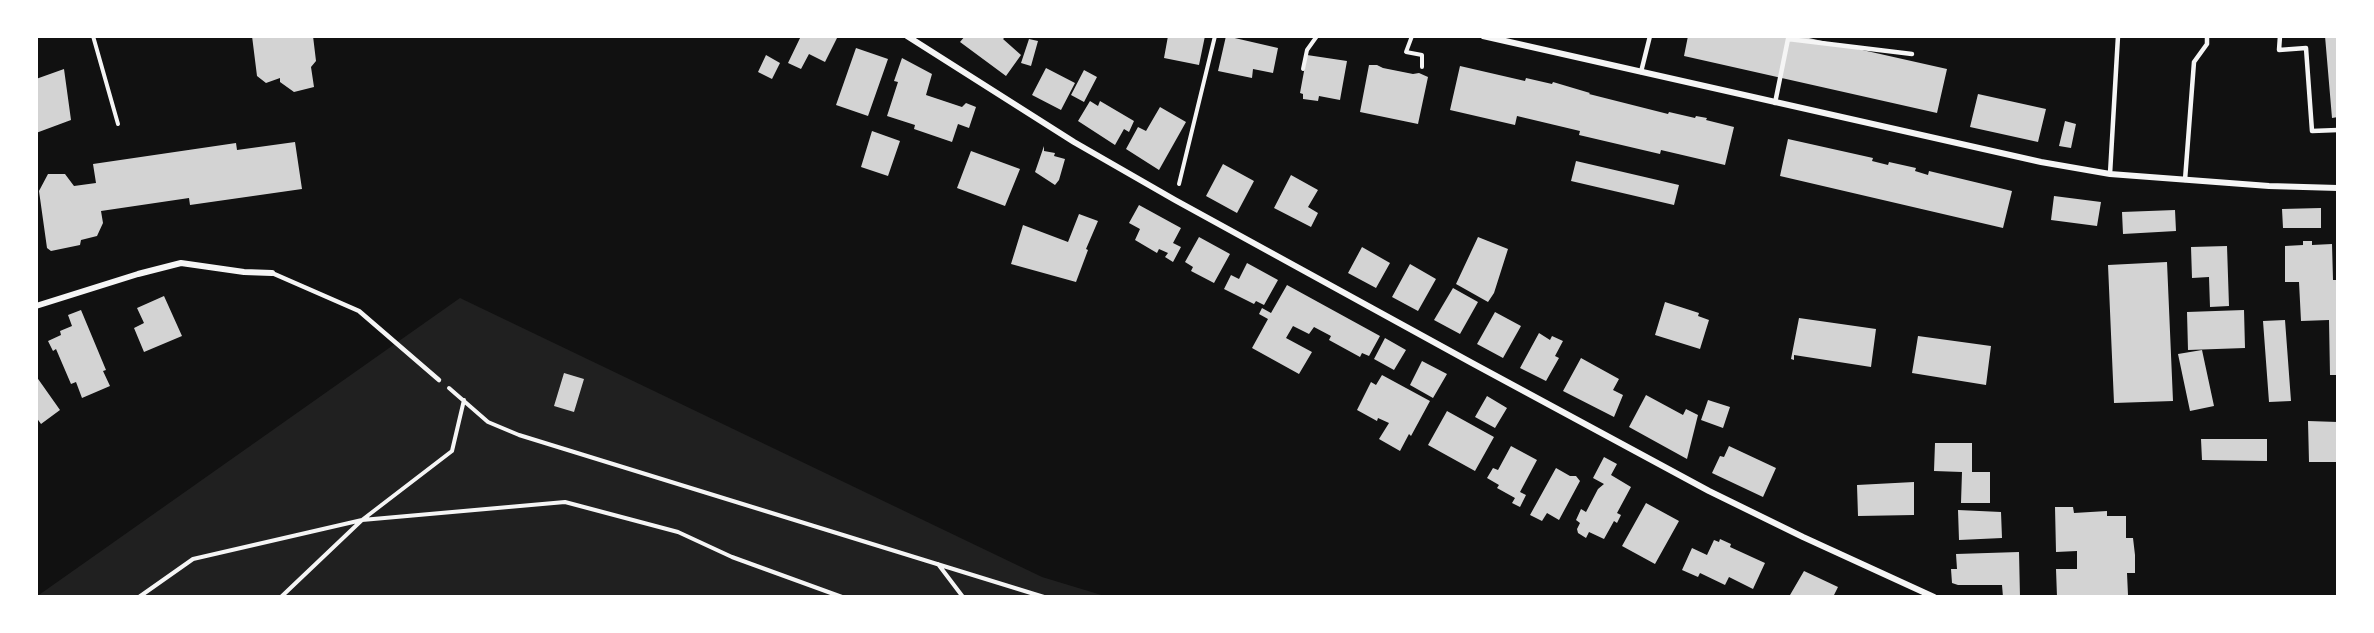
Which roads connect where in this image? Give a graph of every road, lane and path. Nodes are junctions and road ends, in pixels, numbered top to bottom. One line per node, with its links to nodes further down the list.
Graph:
1 (93, 36): 18 (path)
2 (907, 36): 23 (street)
3 (1215, 36): 23 (path)
4 (1317, 36): 15 (path)
5 (1412, 36): 14 (path)
6 (1483, 36): 16 (street)
7 (1650, 36): 16 (lane)
8 (2118, 36): 20 (lane)
9 (2207, 36): 12 (lane)
10 (2214, 36): 12 (lane)
11 (2280, 36): 19 (lane)
12 (2207, 44): 21 (lane)
13 (1912, 54): 17 (lane)
14 (1422, 67)
15 (1303, 69)
16 (1641, 72): 17 (street)
17 (1775, 103): 20 (street)
18 (118, 124)
19 (2338, 130)
20 (2110, 174): 21 (street)
21 (2185, 180): 22 (street)
22 (2338, 188)
23 (1175, 200): 34 (street)
24 (272, 273): 25 (street); 26 (lane)
25 (36, 306)
26 (439, 380)
27 (362, 520): 28 (path); 29 (path); 30 (path); 31 (path)
28 (937, 564): 32 (path); 33 (path)
29 (139, 597)
30 (281, 597)
31 (842, 597)
32 (963, 597)
33 (1044, 597)
34 (1934, 597)

